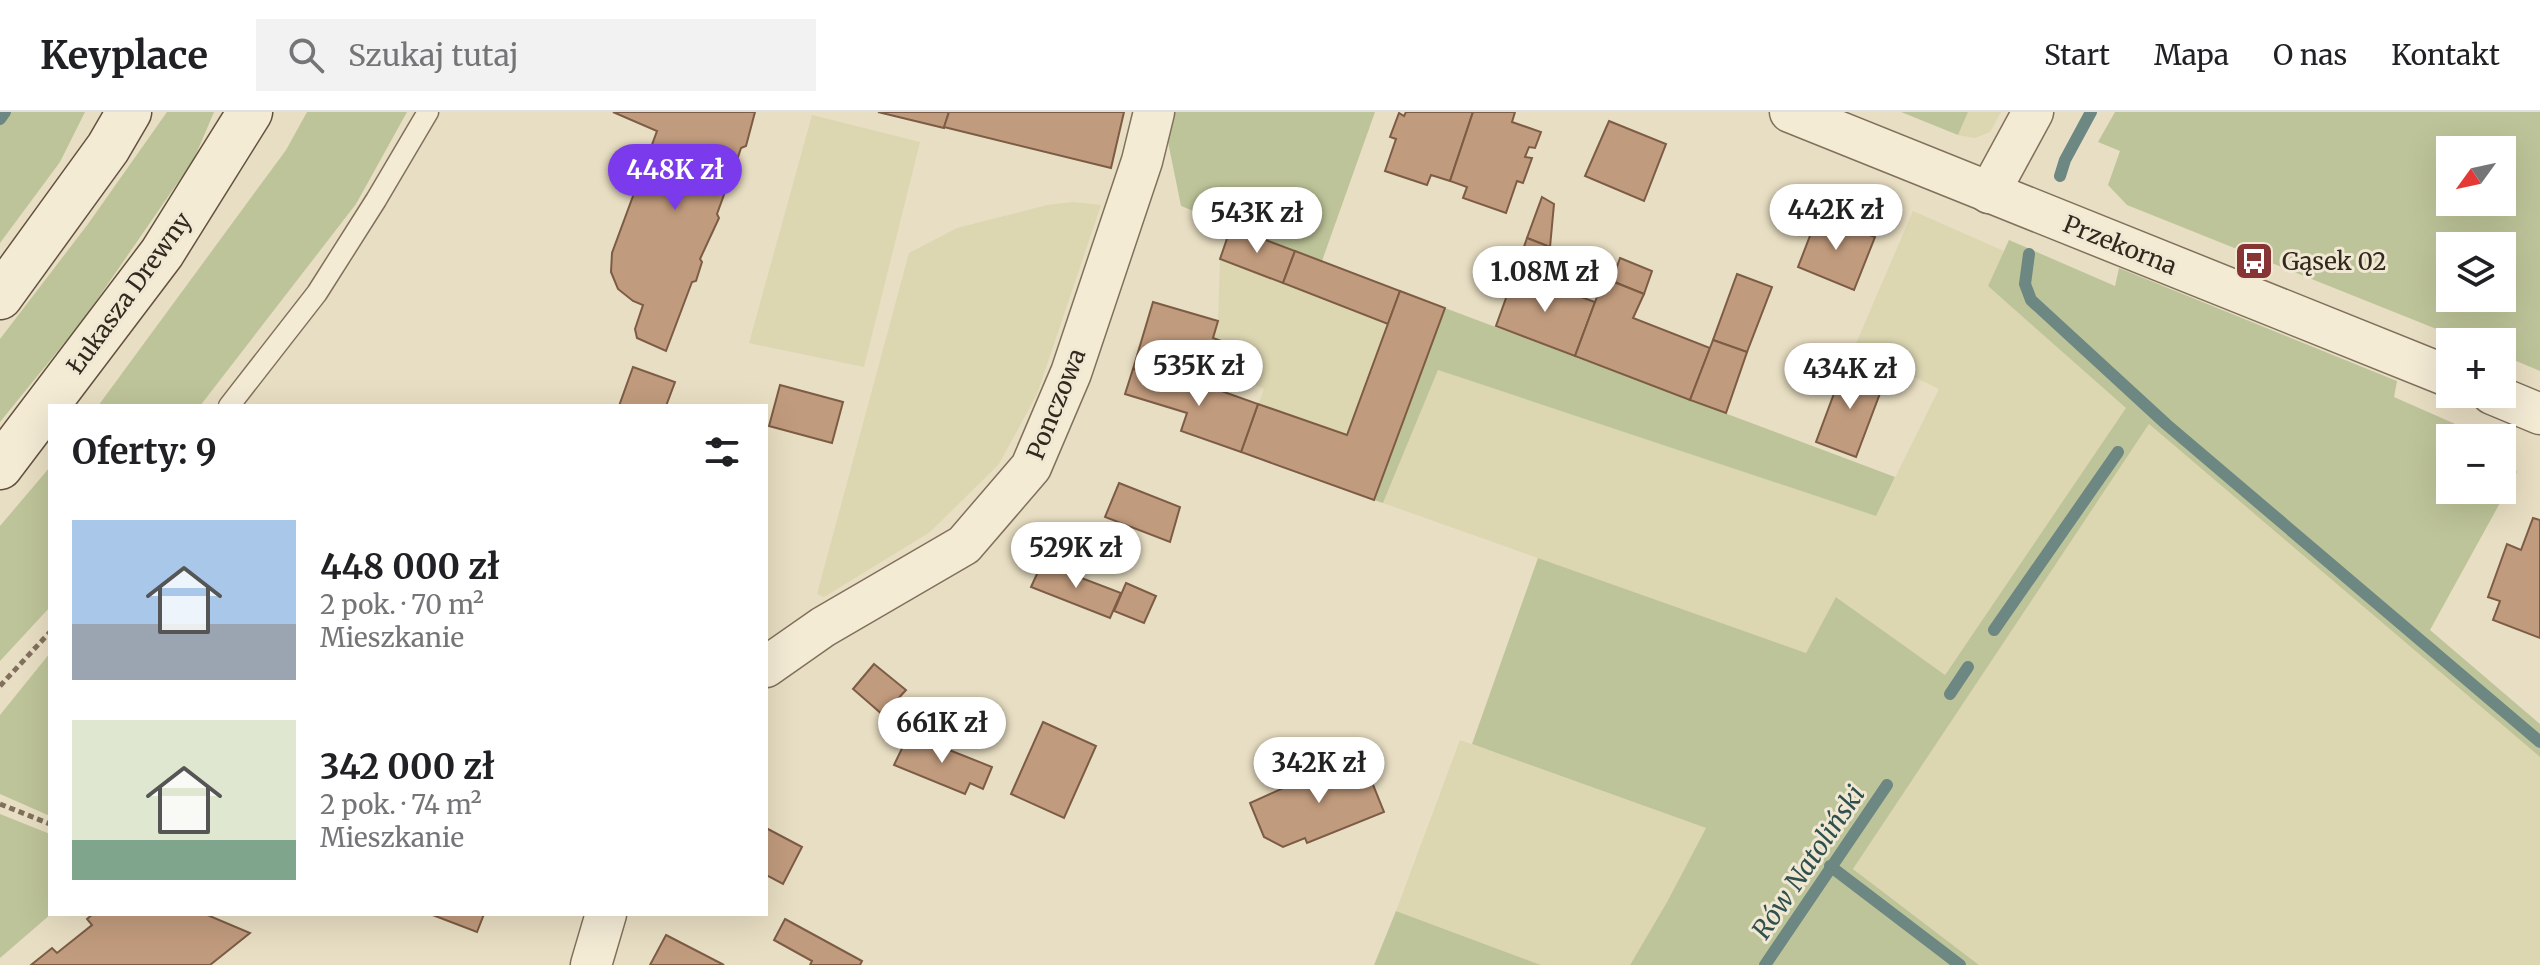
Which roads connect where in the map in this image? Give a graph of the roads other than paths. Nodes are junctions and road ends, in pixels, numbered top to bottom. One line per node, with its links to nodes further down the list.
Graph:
1 (129, 112): 8 (main road)
2 (250, 112): 13 (main road, Łukasza Drewny)
3 (428, 112): 10 (lane)
4 (1154, 112): 14 (street, Ponczowa)
5 (1790, 112): 7 (street, Przekorna)
6 (2033, 112): 7 (street)
7 (1989, 193): 9 (street, Przekorna)
8 (0, 297)
9 (2436, 371)
10 (231, 404)
11 (2516, 404): 12 (street)
12 (2540, 414)
13 (0, 467)
14 (768, 666)
15 (605, 916): 16 (street)
16 (591, 965)

